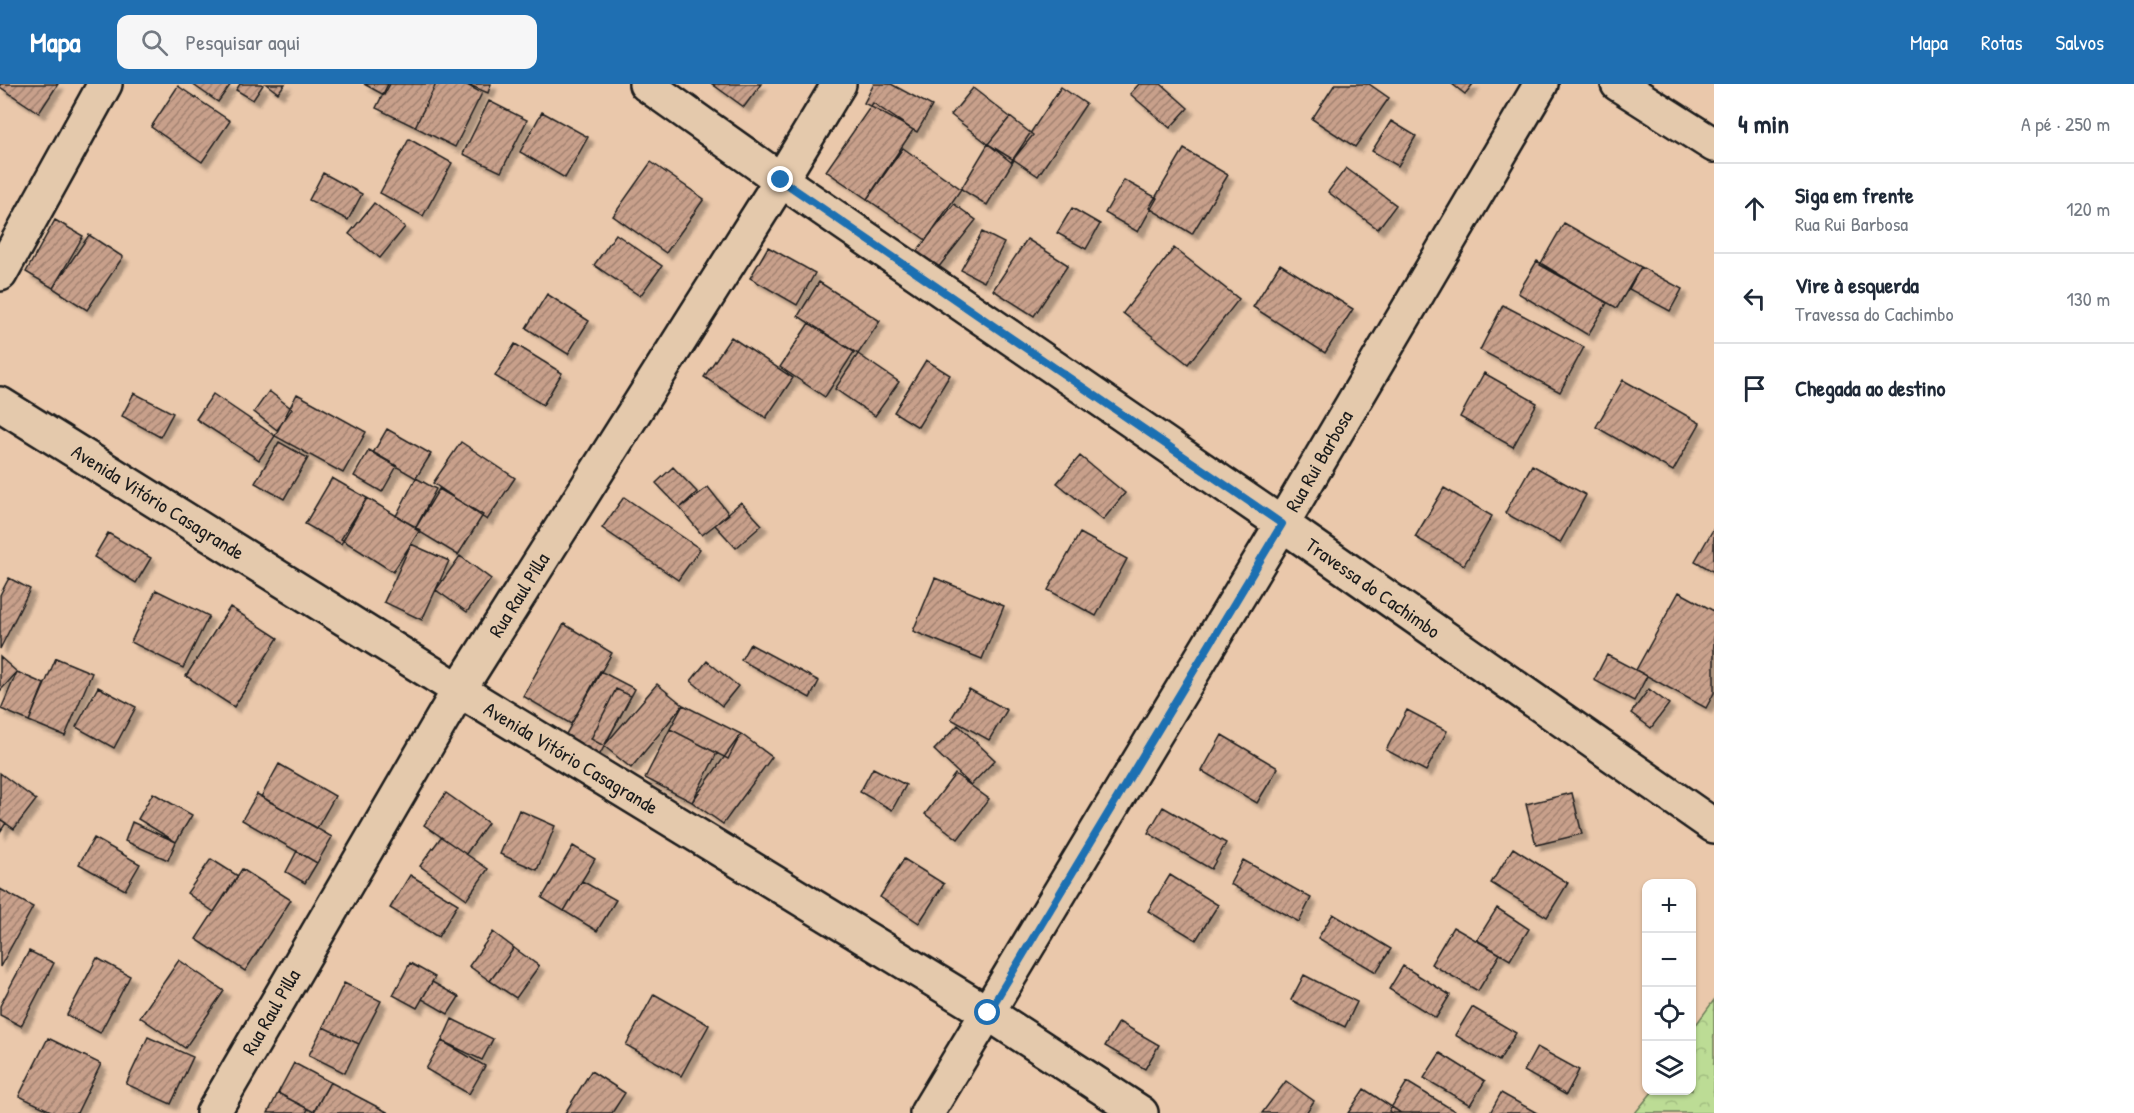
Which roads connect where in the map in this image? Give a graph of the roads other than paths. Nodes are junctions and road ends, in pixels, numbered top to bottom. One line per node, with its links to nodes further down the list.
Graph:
1 (105, 84): 8 (street)
2 (646, 84): 7 (street, Travessa do Cachimbo)
3 (839, 84): 7 (street, Rua Raul Pilla)
4 (1541, 84): 10 (street, Rua Rui Barbosa)
5 (1618, 84): 6 (street)
6 (1714, 145)
7 (781, 180): 10 (street, Travessa do Cachimbo); 11 (street, Rua Raul Pilla)
8 (0, 274)
9 (0, 404): 11 (street, Avenida Vitório Casagrande)
10 (1282, 524): 12 (street, Travessa do Cachimbo); 13 (street, Rua Rui Barbosa)
11 (459, 690): 13 (street, Avenida Vitório Casagrande); 14 (street, Rua Raul Pilla)
12 (1714, 826)
13 (988, 1013): 15 (street, Rua Rui Barbosa); 16 (street, Avenida Vitório Casagrande)
14 (213, 1113)
15 (927, 1113)
16 (1141, 1113)

